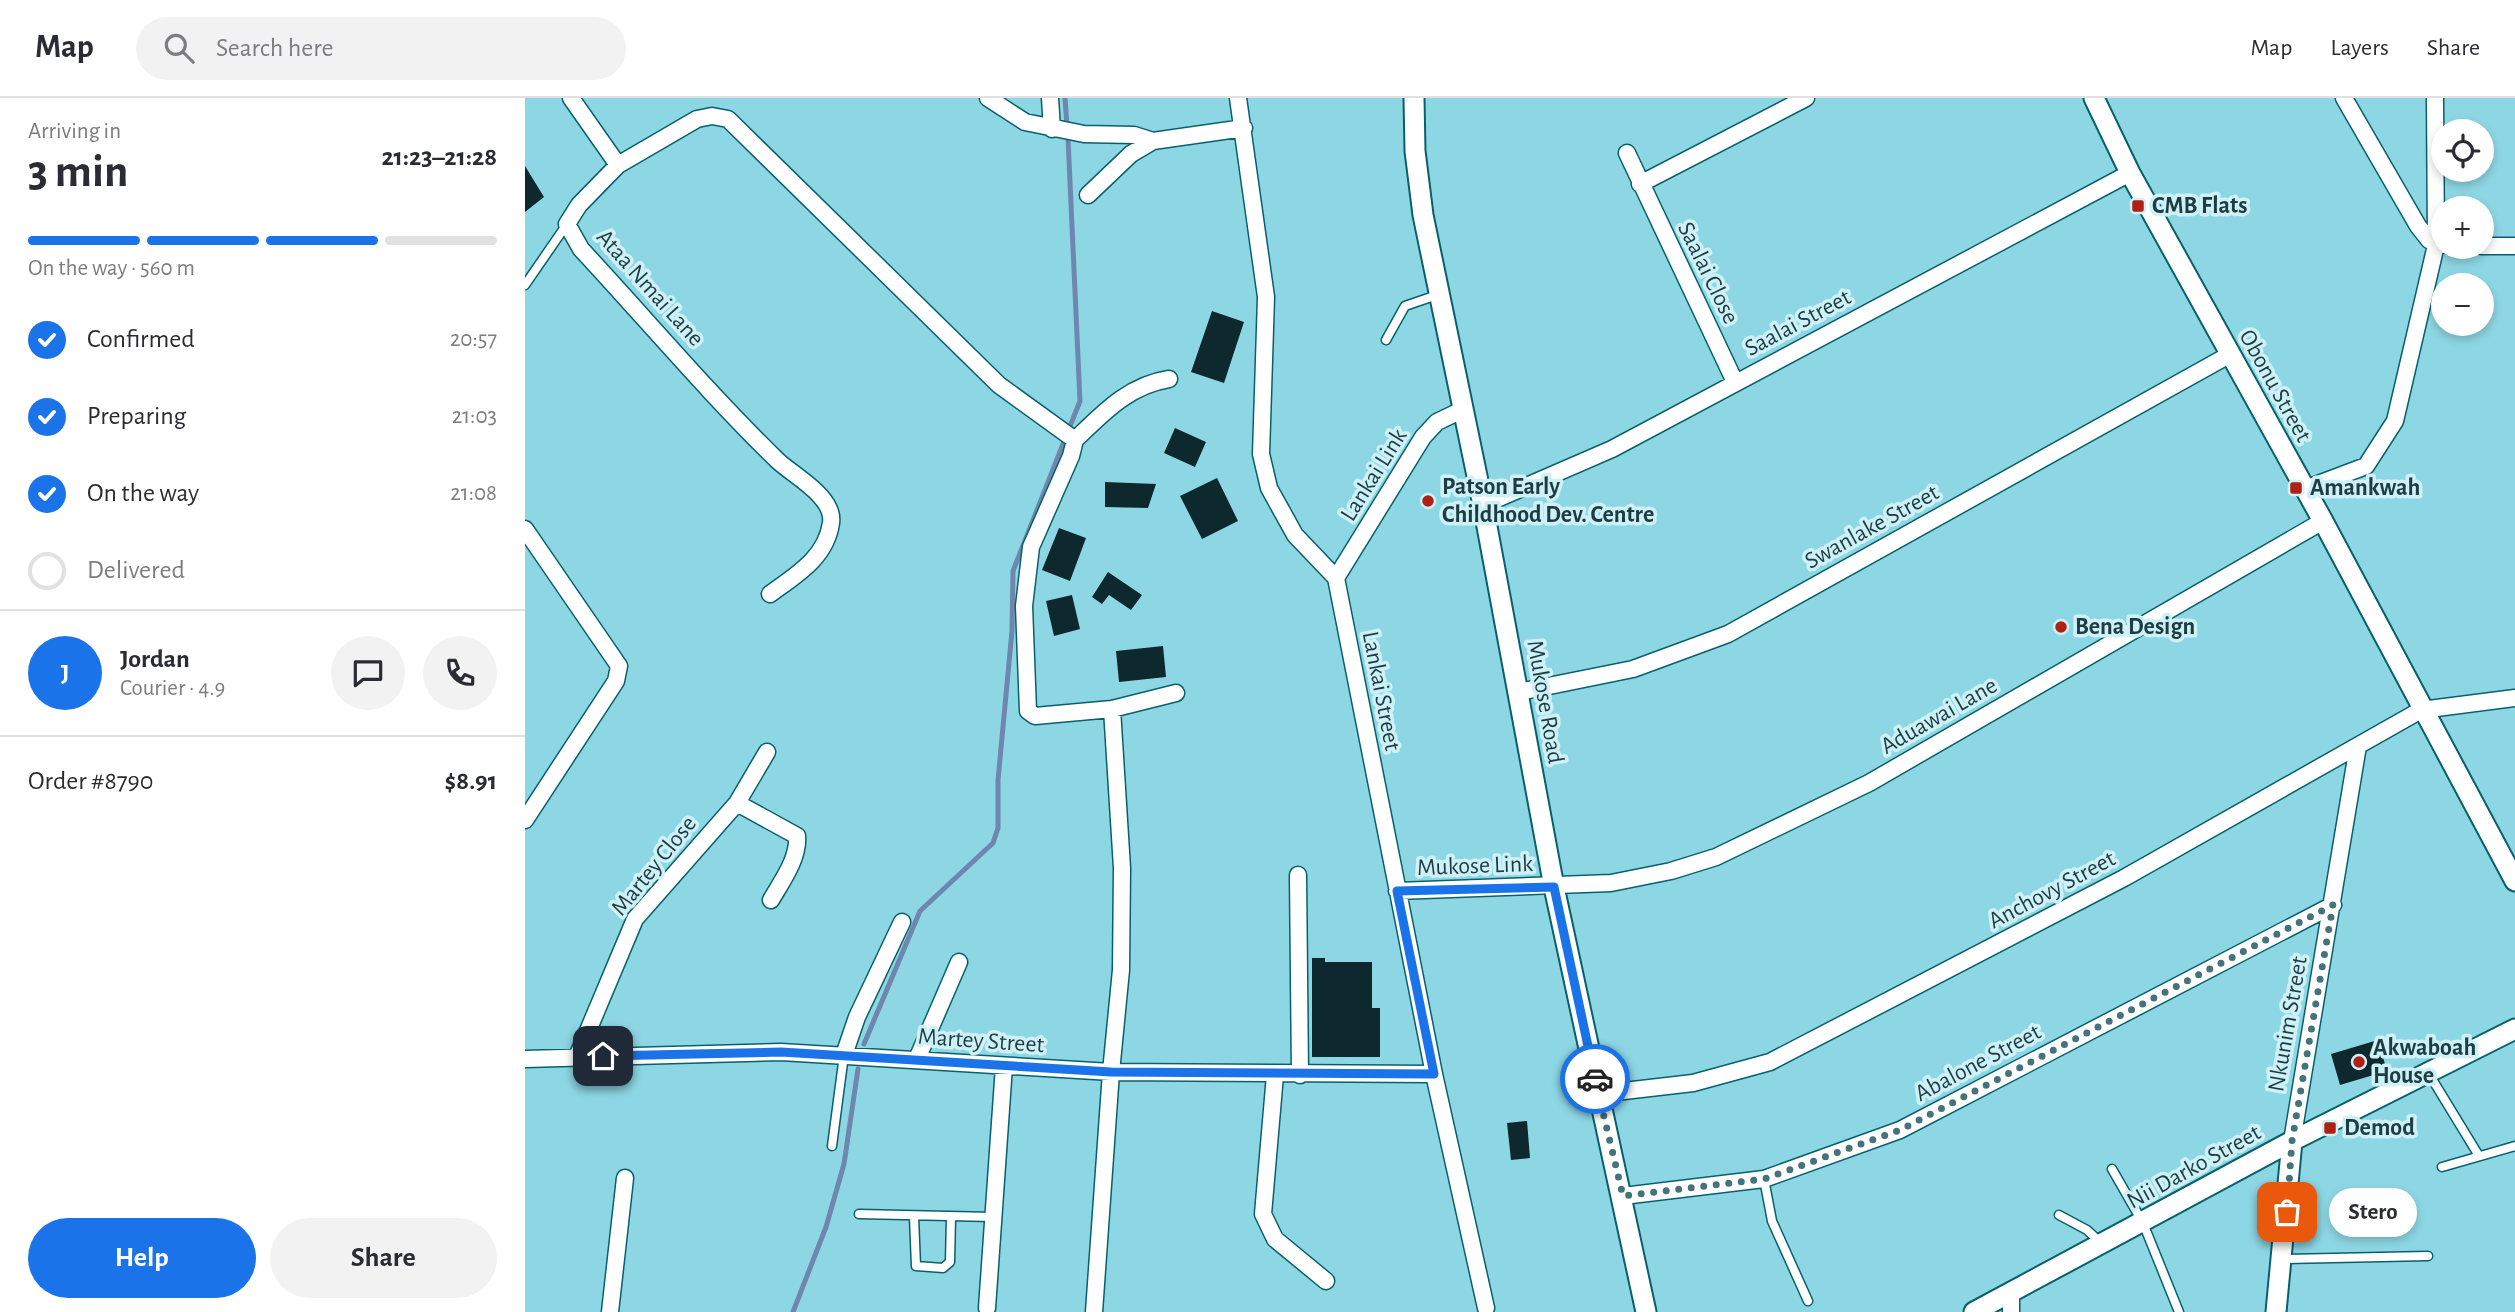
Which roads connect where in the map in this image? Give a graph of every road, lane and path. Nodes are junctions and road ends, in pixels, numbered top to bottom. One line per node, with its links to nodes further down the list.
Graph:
1 (571, 98): 14 (street)
2 (988, 98): 11 (street)
3 (1050, 98): 11 (street)
4 (1238, 98): 10 (street)
5 (1414, 98): 25 (street, Mukose Road)
6 (1806, 98): 16 (street)
7 (2094, 98): 15 (street, Obonu Street)
8 (2344, 98): 20 (street)
9 (2435, 98): 18 (street)
10 (1244, 128): 12 (street); 36 (street)
11 (1052, 129): 12 (street)
12 (1153, 141): 17 (street)
13 (1627, 153): 16 (street, Saalai Close)
14 (618, 165): 19 (street, Ataa Nmai Lane); 31 (street, Ataa Nmai Lane)
15 (2130, 173): 27 (street, Obonu Street); 29 (street, Saalai Street)
16 (1640, 184): 29 (street, Saalai Close)
17 (1088, 195)
18 (2438, 196)
19 (567, 224): 24 (lane); 37 (street, Ataa Nmai Lane)
20 (2431, 238)
21 (2494, 246): 22 (street)
22 (2515, 246)
23 (2436, 259): 32 (street)
24 (525, 285)
25 (1440, 294): 26 (lane); 30 (street, Mukose Road)
26 (1386, 340)
27 (2229, 355): 32 (street, Obonu Street); 38 (street, Swanlake Street)
28 (1169, 379): 31 (street)
29 (1735, 382): 33 (street, Saalai Street)
30 (1464, 410): 33 (street, Mukose Road); 36 (street, Lankai Link)
31 (1073, 438): 41 (street)
32 (2305, 489): 34 (street, Obonu Street)
33 (1483, 505): 38 (street, Mukose Road)
34 (2323, 521): 42 (street, Obonu Street); 49 (street, Aduawai Lane)
35 (525, 529): 46 (street)
36 (1336, 578): 50 (street, Lankai Street)
37 (770, 594)
38 (1519, 692): 49 (street, Mukose Road)
39 (1177, 693): 41 (street)
40 (2515, 698): 42 (street, Anchovy Street)
41 (1112, 709): 61 (street)
42 (2421, 709): 43 (street, Anchovy Street); 48 (street, Obonu Street)
43 (2358, 746): 52 (street, Nkunim Street); 66 (street, Anchovy Street)
44 (767, 752): 45 (street, Martey Close)
45 (737, 803): 51 (street); 57 (street, Martey Close)
46 (525, 820)
47 (1298, 875): 65 (street)
48 (2515, 881)
49 (1554, 887): 50 (street, Mukose Link); 66 (street, Mukose Road)
50 (1397, 891): 63 (street, Lankai Street)
51 (771, 900)
52 (2333, 905): 67 (street, Nkunim Street); 74 (street, Abalone Street)
53 (902, 922): 56 (street)
54 (959, 962): 59 (street)
55 (2515, 1029): 62 (street, Nii Darko Street)
56 (844, 1055): 57 (street, Martey Street); 59 (street, Martey Street); 68 (lane)
57 (577, 1057): 58 (street, Martey Street)
58 (525, 1059)
59 (917, 1059): 60 (street, Martey Street)
60 (1004, 1066): 61 (street, Martey Street); 80 (street)
61 (1111, 1072): 64 (street, Martey Street); 91 (street)
62 (2427, 1072): 67 (street, Nii Darko Street); 70 (lane)
63 (1434, 1074): 65 (street, Martey Street); 89 (street, Lankai Street)
64 (1275, 1075): 65 (street, Martey Street); 85 (street)
65 (1300, 1075)
66 (1598, 1094): 75 (street, Mukose Road)
67 (2292, 1141): 81 (street, Nii Darko Street); 84 (street, Nkunim Street)
68 (832, 1146)
69 (2515, 1146): 70 (lane)
70 (2479, 1156): 71 (lane)
71 (2442, 1167)
72 (2112, 1169): 81 (lane)
73 (625, 1178): 90 (street)
74 (1764, 1179): 75 (street, Abalone Street); 86 (lane)
75 (1623, 1196): 92 (street, Mukose Road)
76 (859, 1214): 78 (lane)
77 (2059, 1215): 82 (lane)
78 (913, 1217): 79 (lane); 79 (lane)
79 (951, 1217): 80 (lane)
80 (993, 1217): 88 (street)
81 (2143, 1223): 82 (street, Nii Darko Street); 94 (lane)
82 (2102, 1244): 87 (street, Nii Darko Street)
83 (2428, 1256): 84 (lane)
84 (2284, 1259): 95 (street, Nkunim Street)
85 (1326, 1281)
86 (1808, 1301)
87 (2011, 1303): 93 (street, Nii Darko Street)
88 (987, 1308)
89 (1486, 1308)
90 (610, 1312)
91 (1094, 1312)
92 (1646, 1312)
93 (1974, 1312)
94 (2179, 1312)
95 (2276, 1312)

